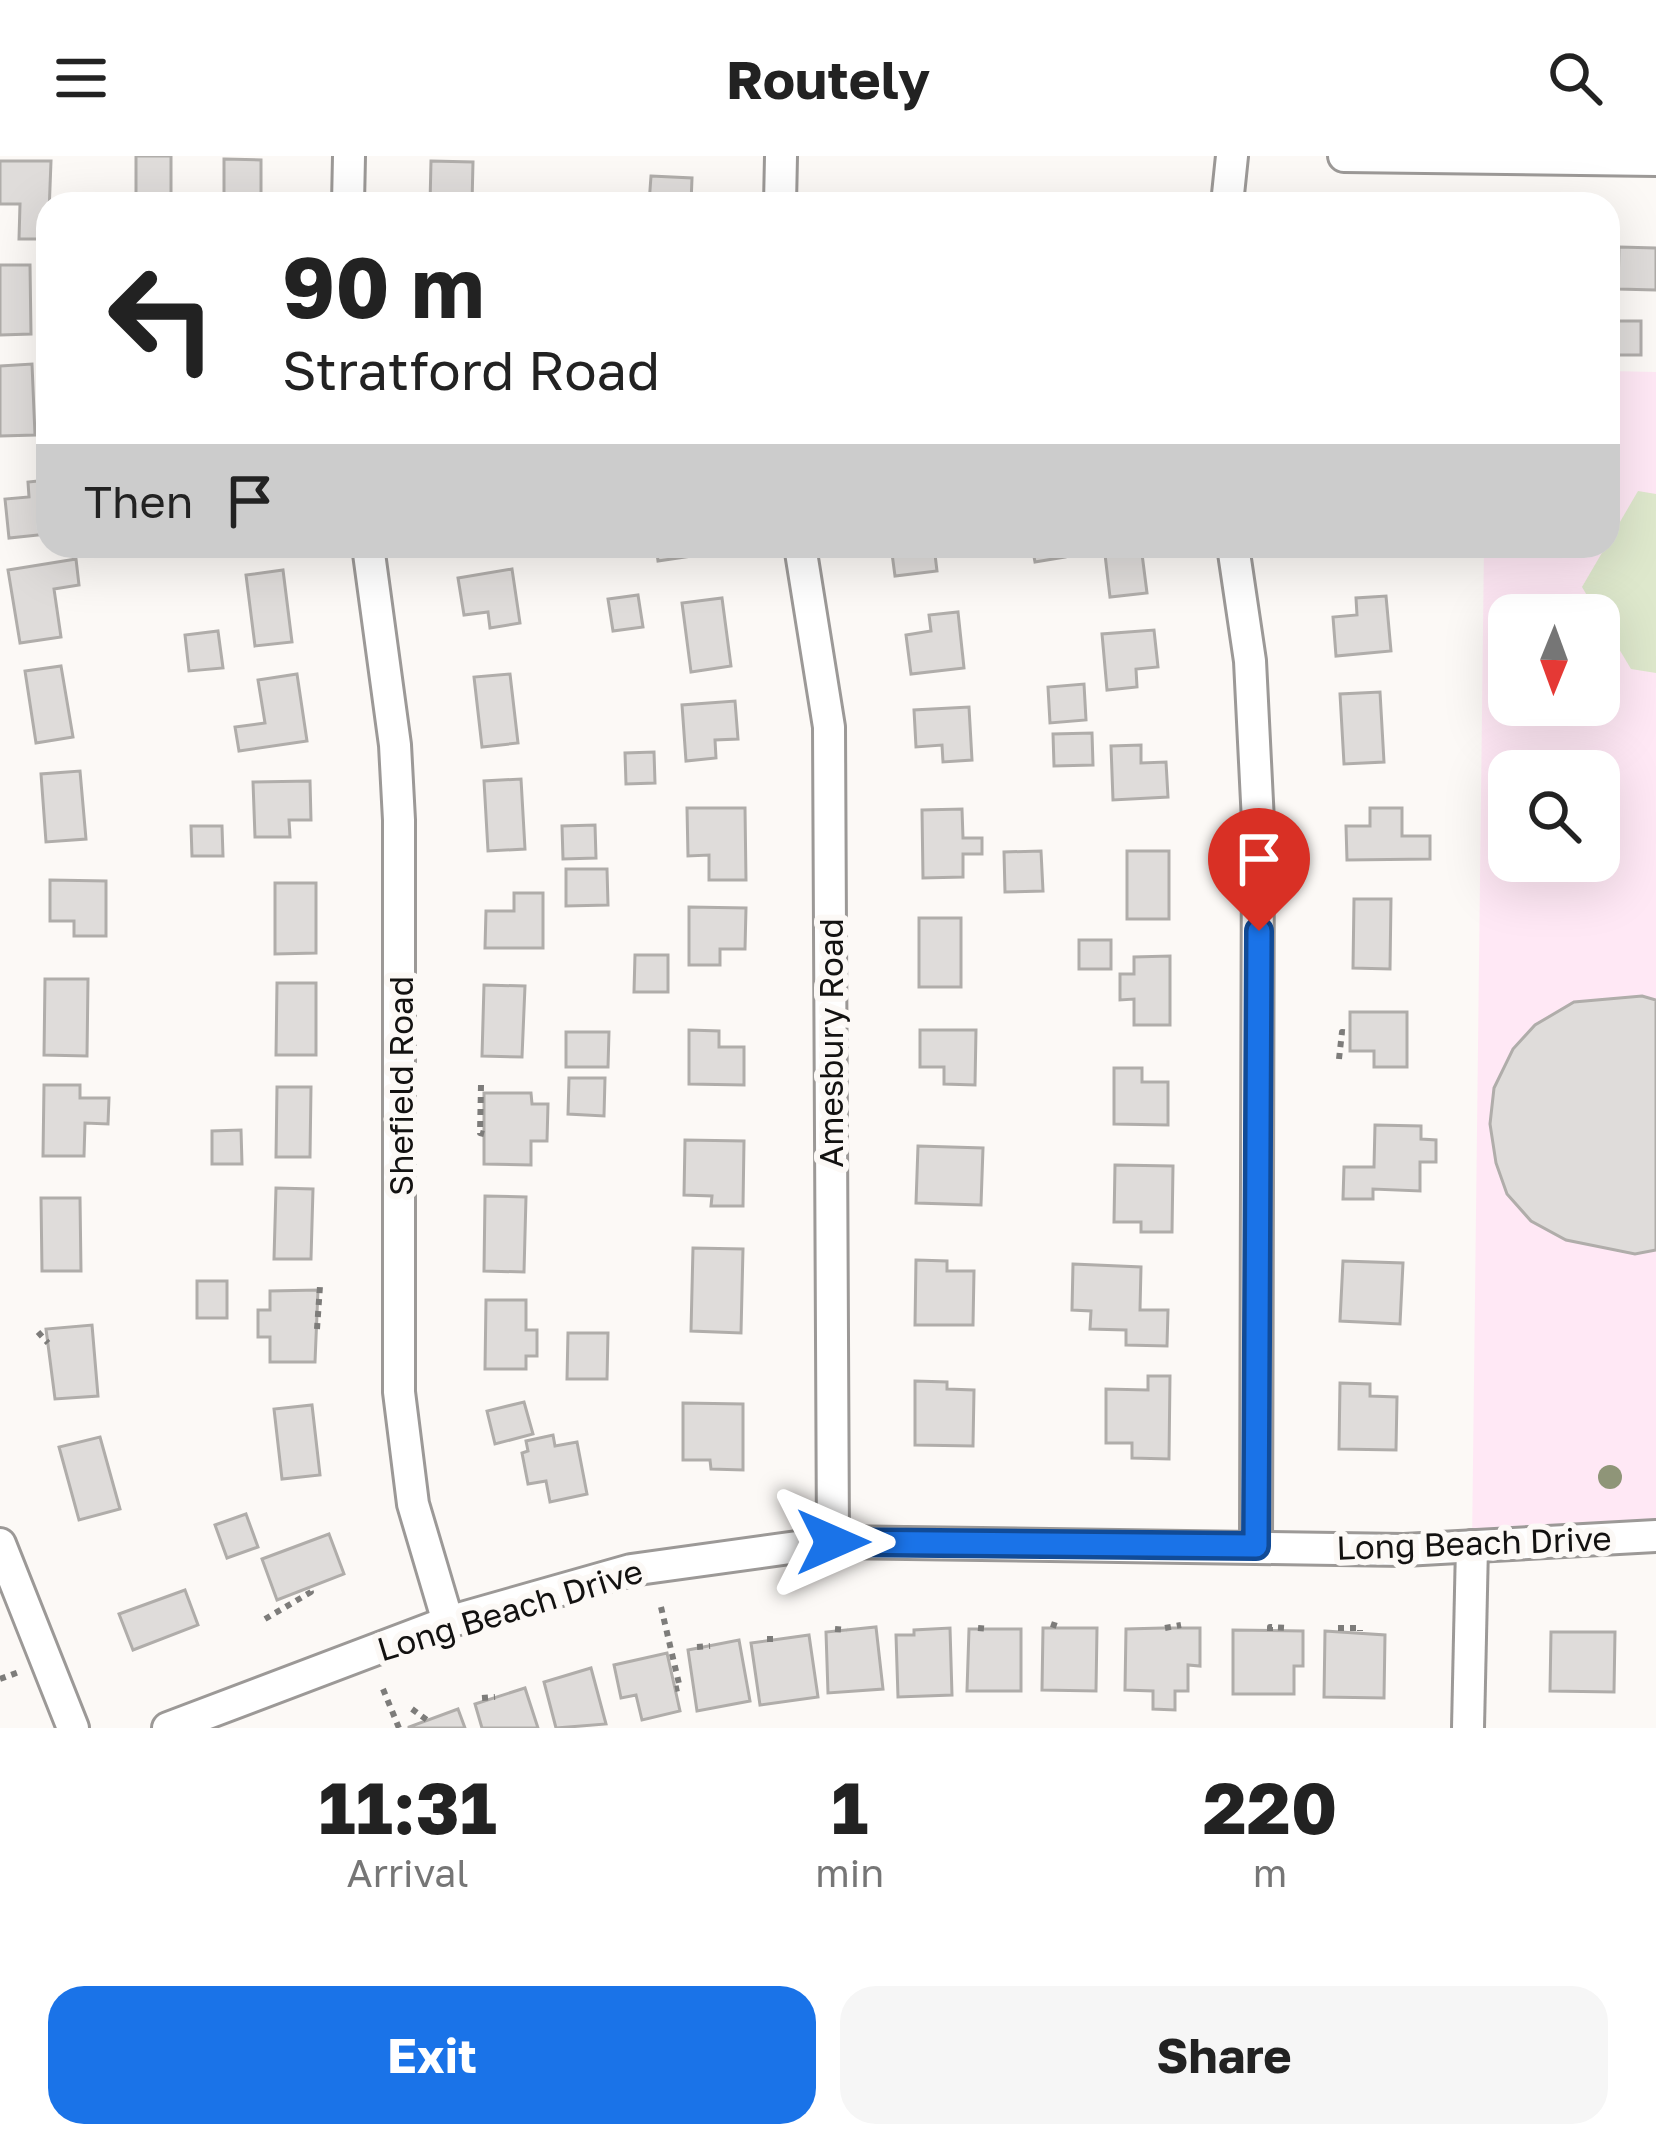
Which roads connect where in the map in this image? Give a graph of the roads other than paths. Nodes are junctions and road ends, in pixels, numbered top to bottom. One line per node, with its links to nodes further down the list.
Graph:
1 (349, 156): 6 (street)
2 (781, 156): 7 (street)
3 (1232, 156): 8 (street)
4 (1344, 156): 5 (street)
5 (1656, 160)
6 (348, 192)
7 (780, 192)
8 (1228, 192)
9 (370, 558): 17 (street, Shefield Road)
10 (802, 558): 13 (street, Amesbury Road)
11 (1235, 558): 15 (street)
12 (1656, 1536): 16 (street, Long Beach Drive)
13 (833, 1542): 15 (street, Long Beach Drive); 17 (street, Long Beach Drive)
14 (0, 1544): 18 (street)
15 (1256, 1546): 16 (street, Long Beach Drive)
16 (1472, 1546): 20 (street)
17 (448, 1622): 19 (street, Long Beach Drive)
18 (73, 1728)
19 (168, 1728)
20 (1468, 1728)

